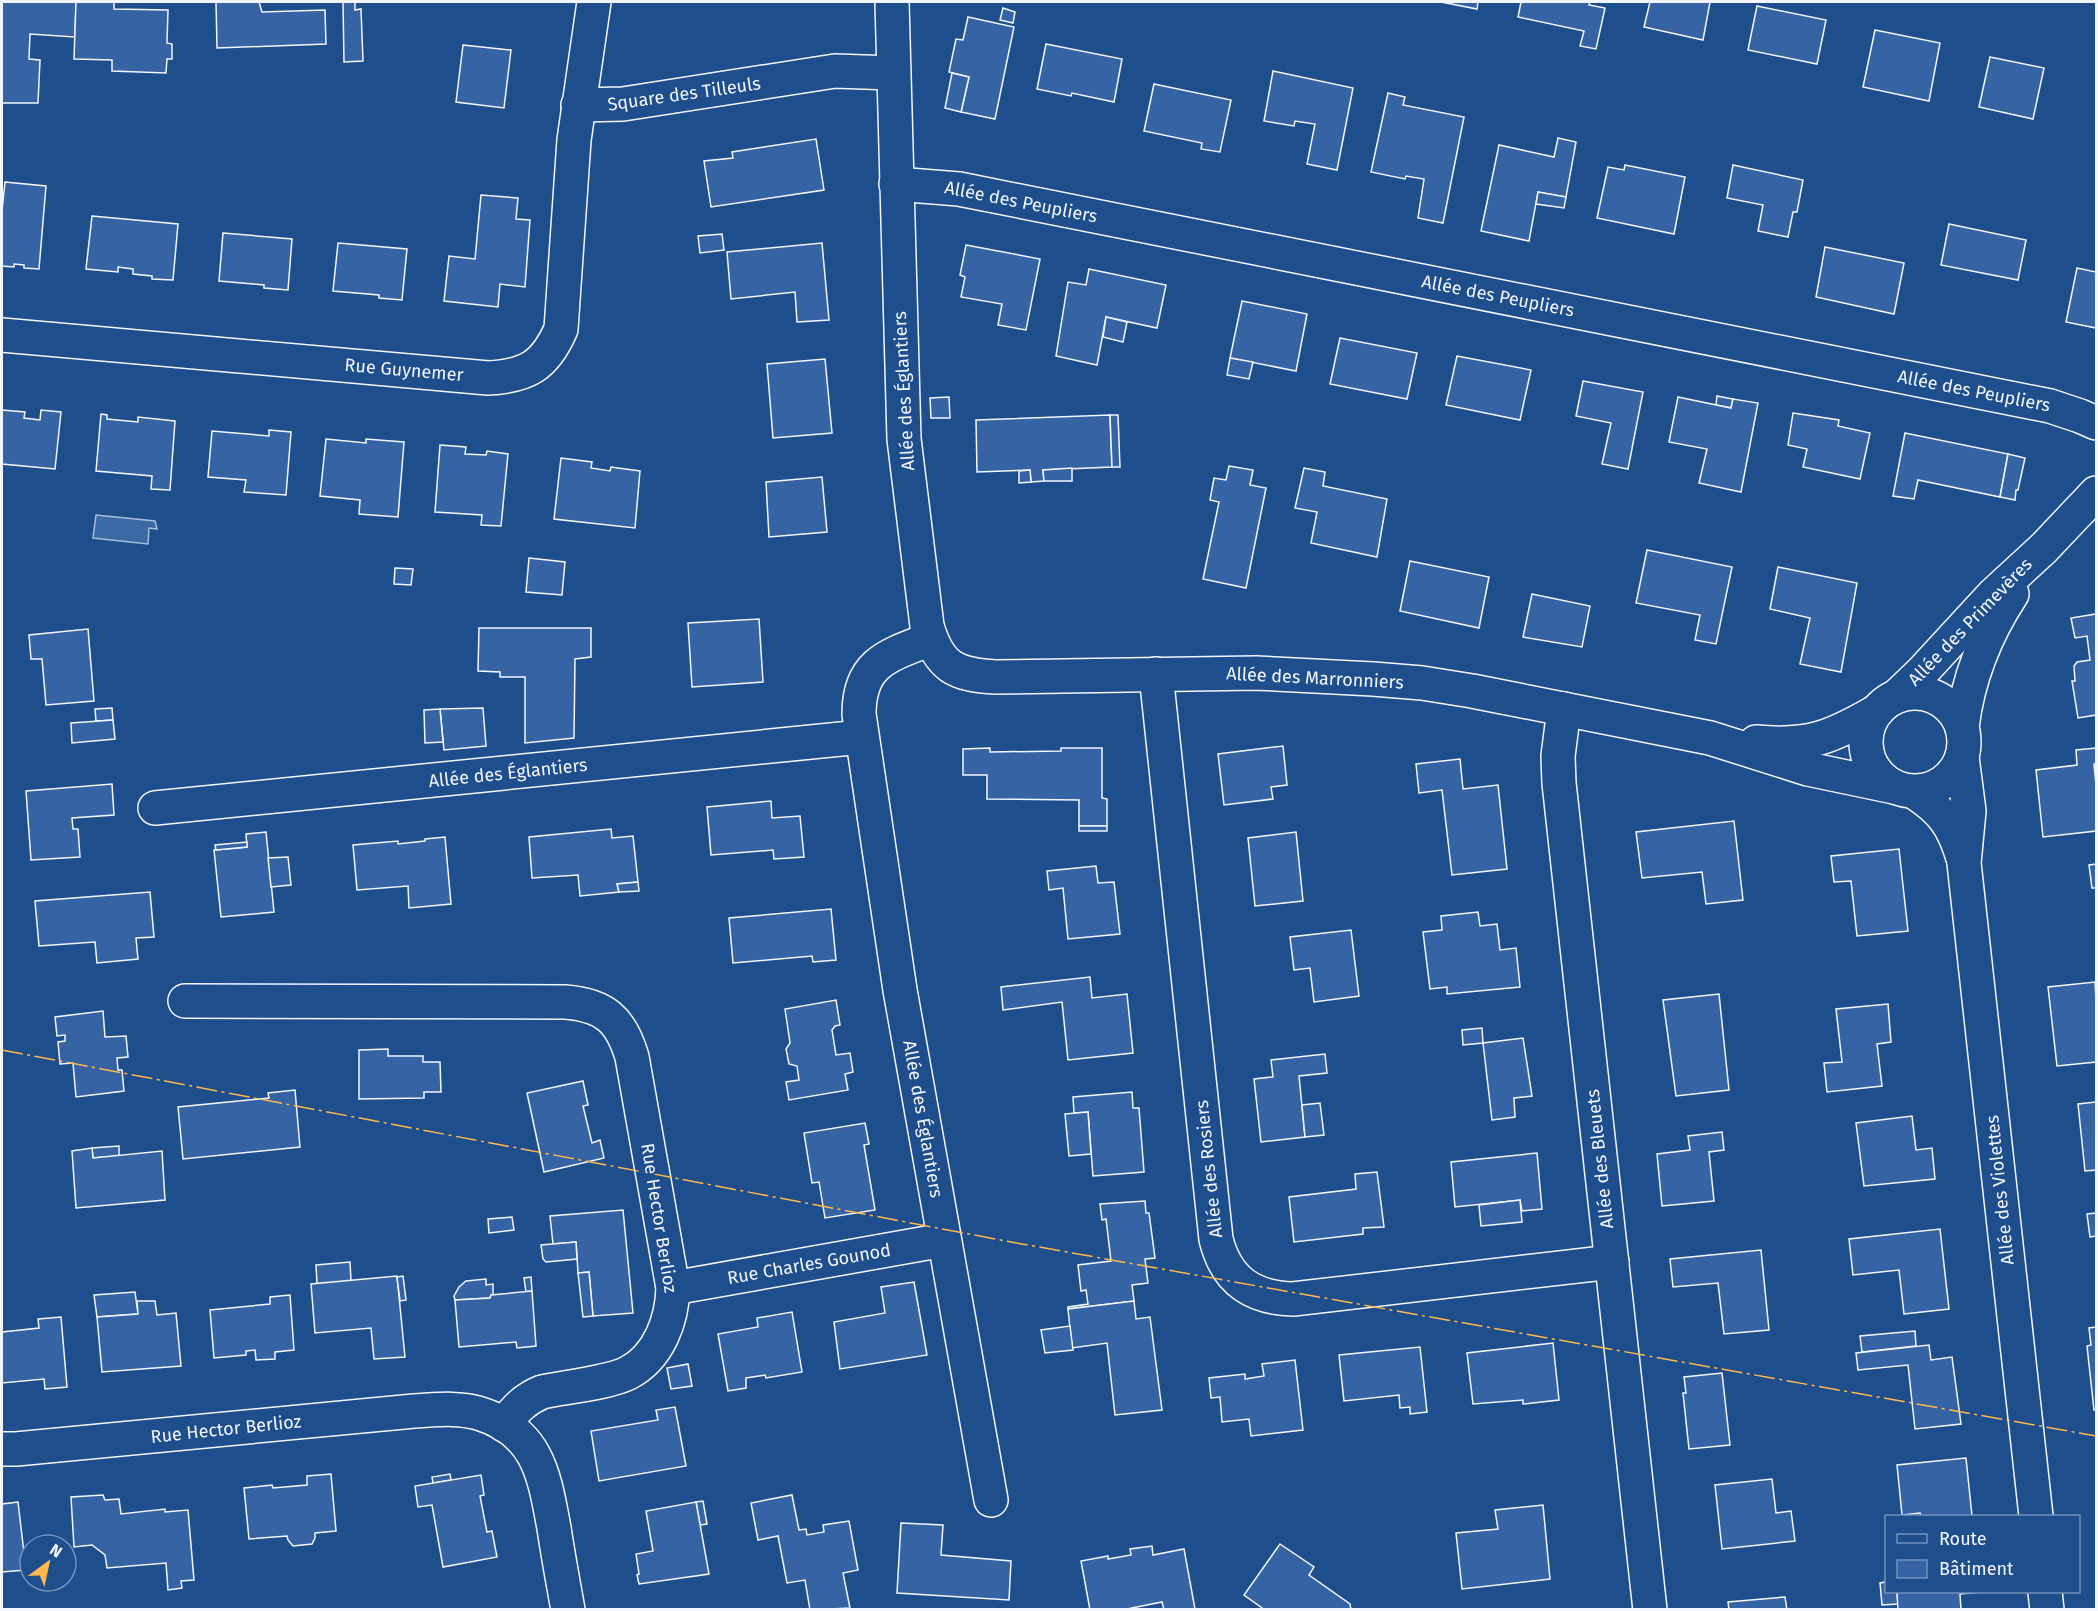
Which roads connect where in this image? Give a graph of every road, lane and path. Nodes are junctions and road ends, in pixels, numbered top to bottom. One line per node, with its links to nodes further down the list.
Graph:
1 (594, 2): 4 (street, Square des Tilleuls)
2 (892, 2): 3 (street, Allée des Églantiers)
3 (893, 73): 4 (street, Square des Tilleuls); 5 (street, Allée des Églantiers)
4 (578, 105): 6 (street, Rue Guynemer)
5 (896, 184): 7 (street, Allée des Peupliers); 10 (street, Allée des Églantiers)
6 (2, 334)
7 (2097, 423)
8 (2097, 493): 9 (street, Allée des Primevères)
9 (2044, 548): 12 (street, Allée des Primevères); 16 (street, Allée des Primevères)
10 (931, 639): 11 (street, Allée des Marronniers); 14 (street, Allée des Églantiers)
11 (1156, 674): 13 (street, Allée des Marronniers); 22 (street, Allée des Rosiers)
12 (1887, 704): 15 (street, Allée des Marronniers); 16 (street); 17 (street)
13 (1564, 709): 15 (street, Allée des Marronniers); 22 (street, Allée des Bleuets)
14 (861, 737): 18 (street, Allée des Églantiers); 21 (street, Allée des Églantiers)
15 (1710, 738): 17 (street, Allée des Marronniers)
16 (1962, 742): 17 (street); 19 (street, Allée des Violettes)
17 (1904, 790): 19 (street, Allée des Violettes)
18 (154, 808)
19 (1965, 863): 27 (street, Allée des Violettes)
20 (185, 1001): 23 (street, Rue Hector Berlioz)
21 (944, 1240): 23 (street, Rue Charles Gounod); 26 (street, Allée des Églantiers)
22 (1612, 1262): 30 (street, Allée des Bleuets)
23 (673, 1288): 24 (street, Rue Hector Berlioz)
24 (504, 1425): 25 (street, Rue Hector Berlioz); 29 (street)
25 (2, 1449)
26 (991, 1500)
27 (2036, 1515)
28 (2045, 1593): 31 (street)
29 (568, 1610)
30 (1650, 1610)
31 (2047, 1610)

